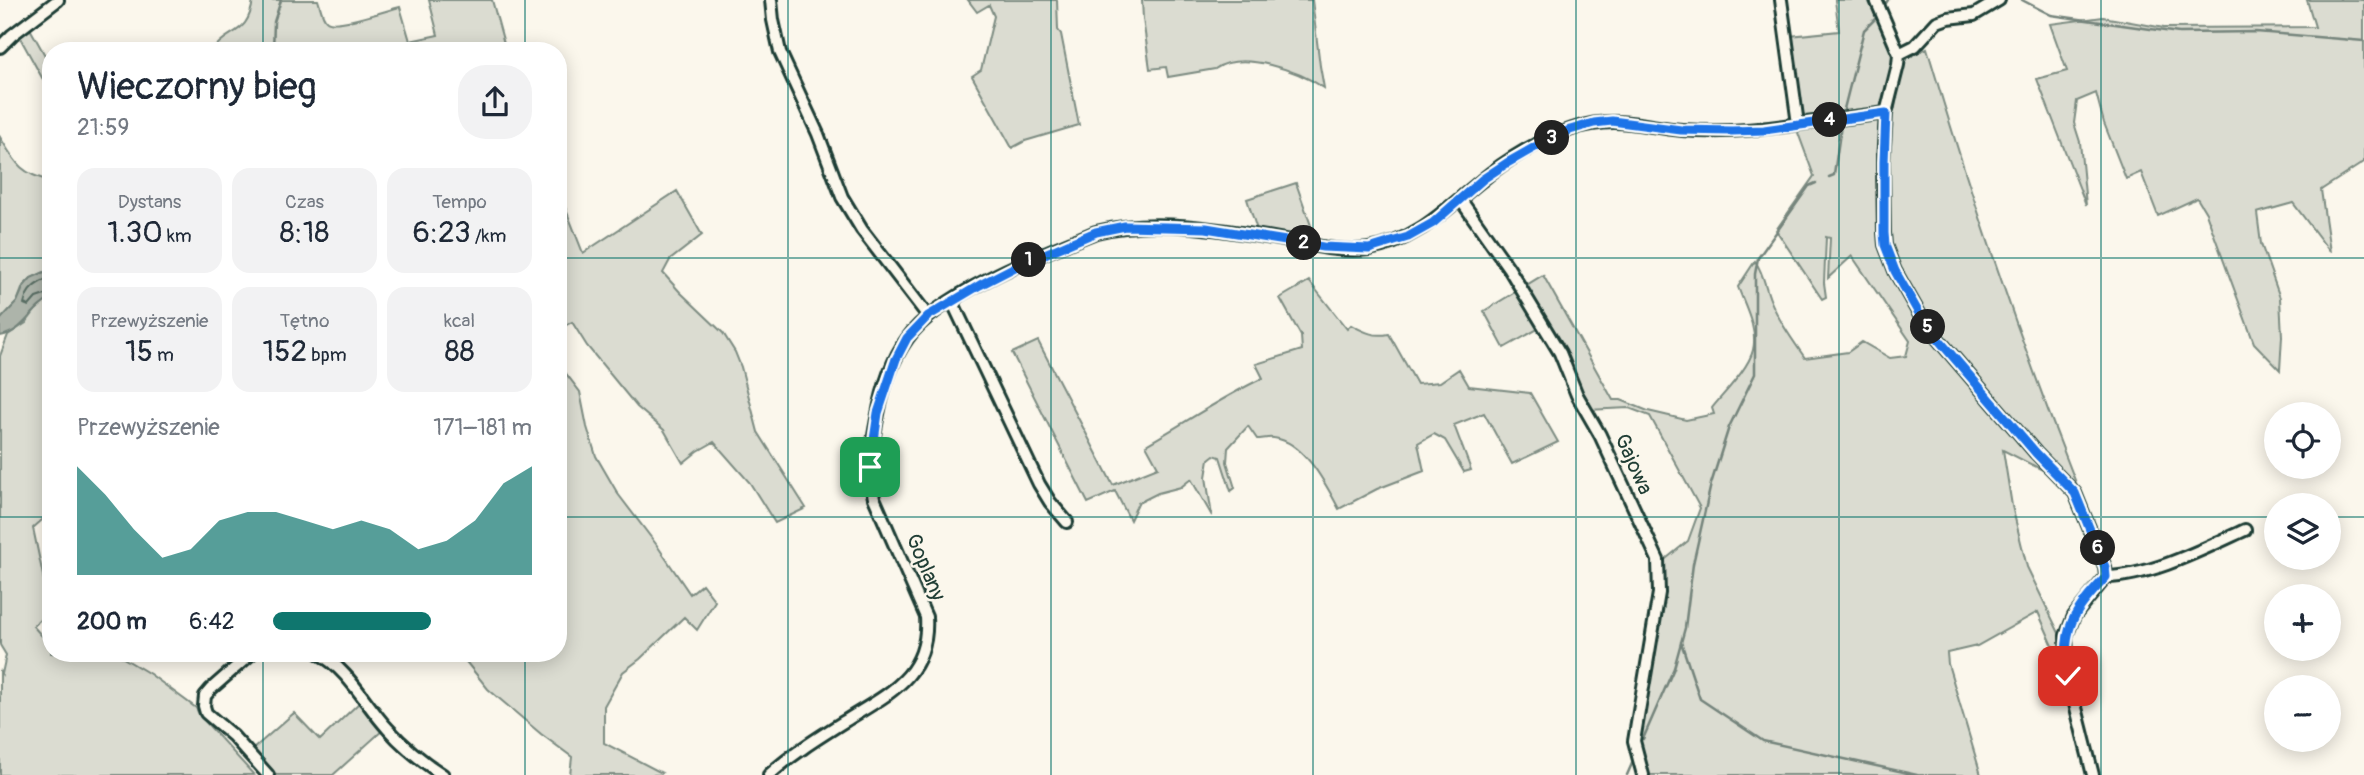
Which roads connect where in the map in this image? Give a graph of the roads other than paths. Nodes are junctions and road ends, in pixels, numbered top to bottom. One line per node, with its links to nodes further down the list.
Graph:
1 (58, 0): 6 (street)
2 (771, 0): 12 (street)
3 (1781, 0): 9 (street)
4 (1876, 0): 7 (street)
5 (1999, 0): 7 (street)
6 (0, 47)
7 (1899, 54): 8 (street)
8 (1886, 113): 9 (street, Goplany); 15 (street)
9 (1798, 124): 10 (street, Goplany)
10 (1460, 199): 11 (street, Goplany); 21 (street, Gajowa)
11 (952, 301): 12 (street, Goplany); 13 (street)
12 (928, 316): 20 (street, Goplany)
13 (1067, 522)
14 (2245, 530): 15 (street)
15 (2106, 577): 22 (street)
16 (242, 662): 18 (street)
17 (330, 662): 19 (street)
18 (268, 775)
19 (443, 775)
20 (769, 775)
21 (1643, 775)
22 (2093, 775)

